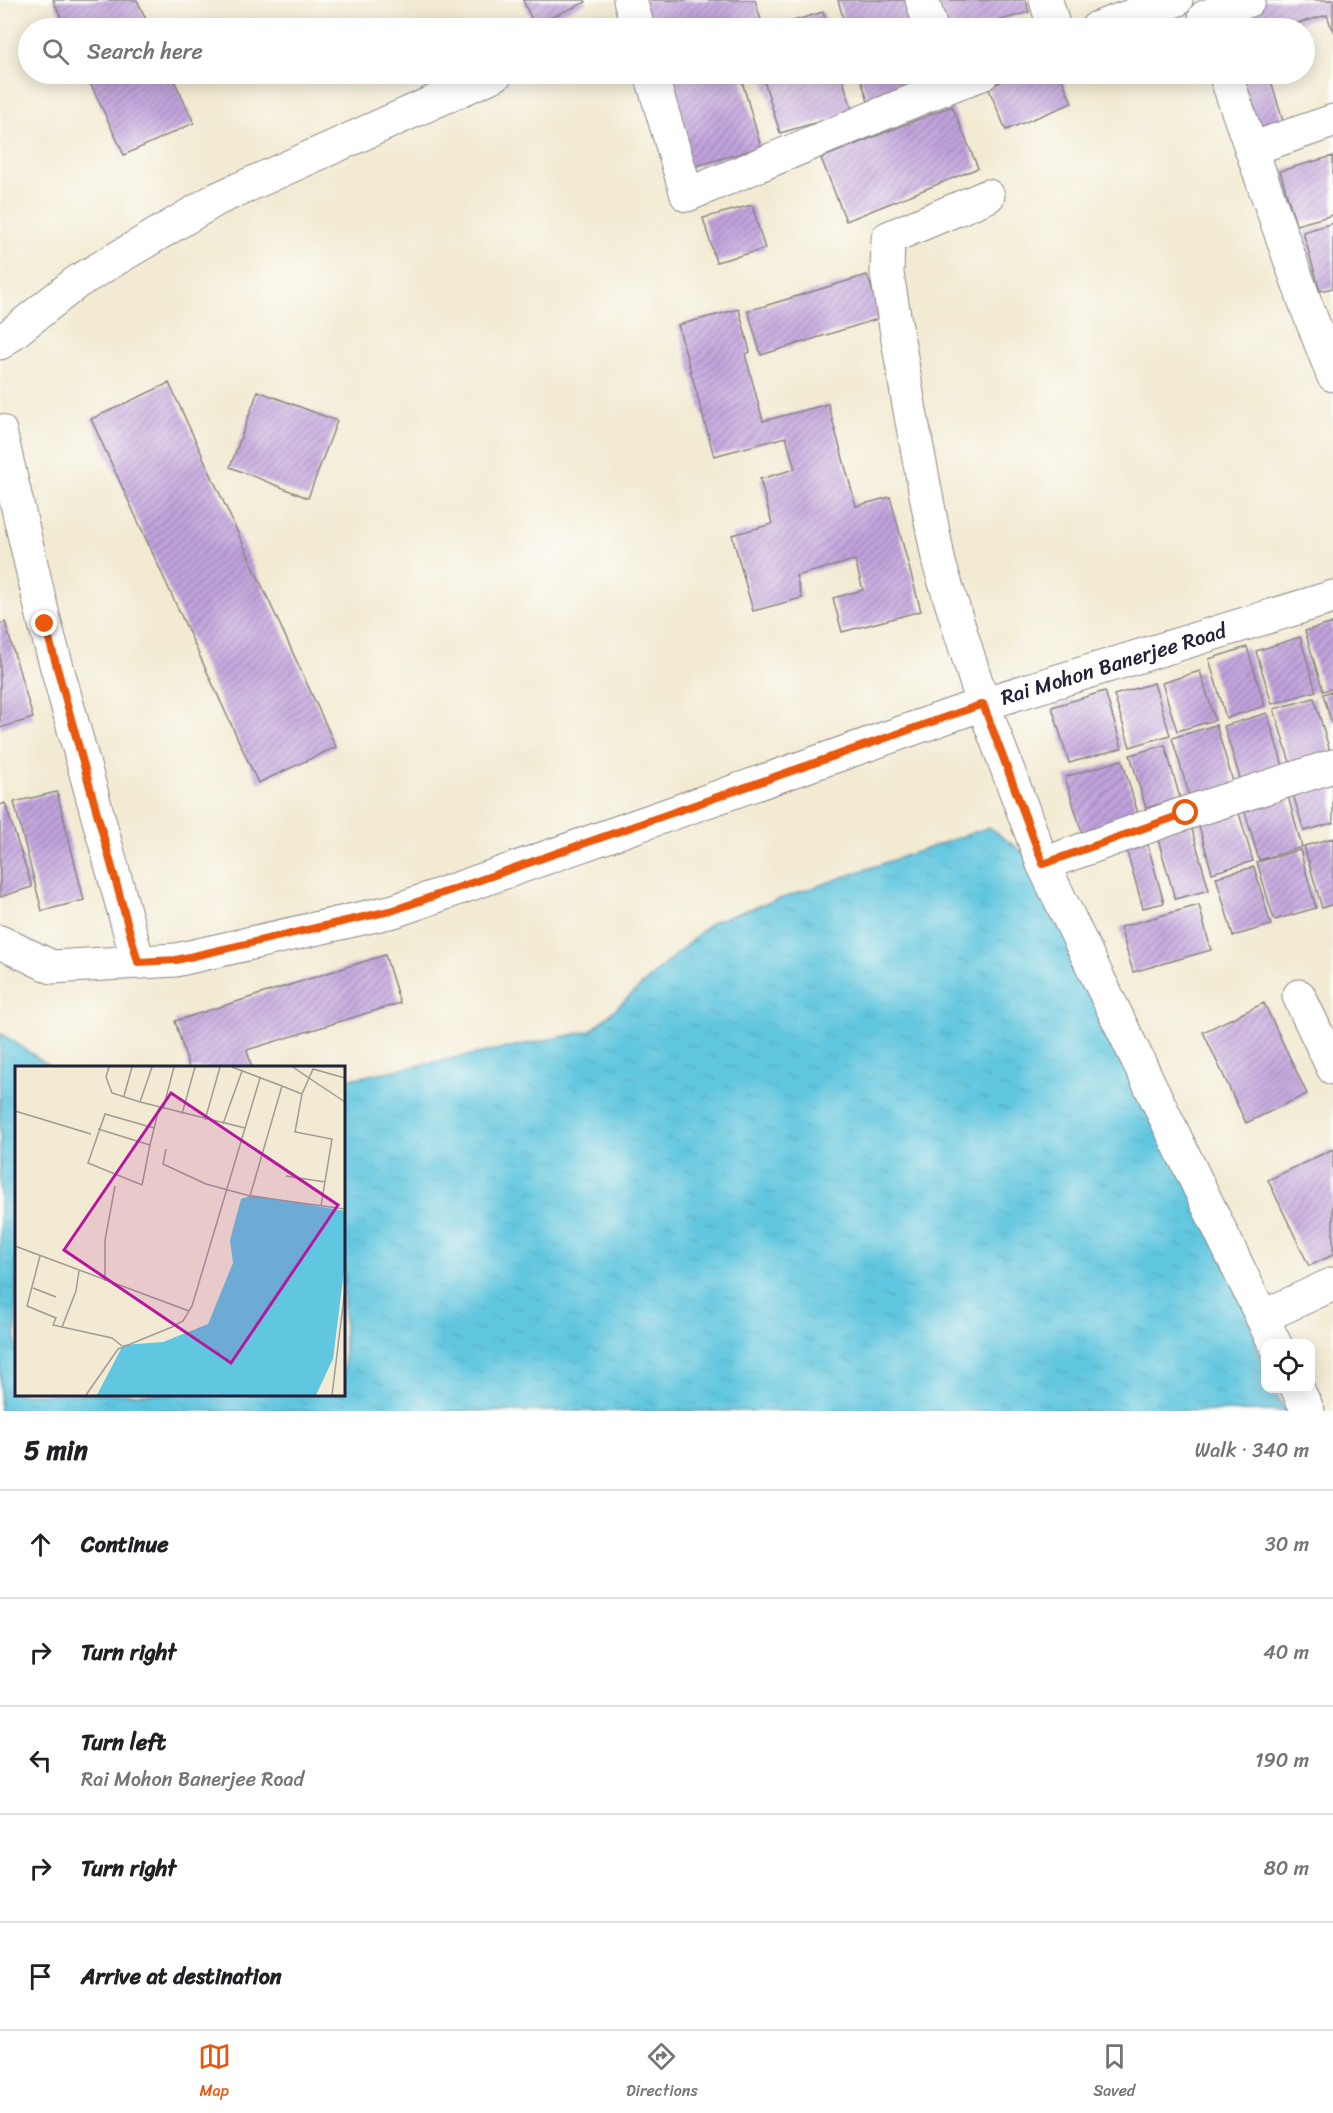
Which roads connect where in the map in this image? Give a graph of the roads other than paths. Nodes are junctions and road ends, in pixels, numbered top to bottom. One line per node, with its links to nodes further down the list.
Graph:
1 (630, 0): 7 (street)
2 (922, 0): 8 (street)
3 (1046, 0): 9 (street)
4 (1176, 0): 10 (street)
5 (1249, 0): 6 (street)
6 (1205, 15)
7 (635, 18)
8 (928, 18)
9 (1051, 18)
10 (1125, 18)
11 (474, 84): 19 (street)
12 (654, 84): 13 (street)
13 (938, 84)
14 (1228, 84): 16 (street)
15 (1333, 121): 16 (street)
16 (1251, 149): 18 (street)
17 (988, 196): 23 (street)
18 (1320, 301): 20 (street)
19 (0, 343)
20 (1333, 375)
21 (0, 431): 27 (street)
22 (1333, 597): 23 (street, Rai Mohon Banerjee Road)
23 (983, 704): 25 (street); 27 (street, Rai Mohon Banerjee Road)
24 (1333, 766): 25 (street)
25 (1043, 864): 31 (street)
26 (0, 942): 27 (street, Rai Mohon Banerjee Road)
27 (138, 962)
28 (1299, 996): 29 (street)
29 (1333, 1068)
30 (1333, 1284): 31 (street)
31 (1268, 1330)
32 (1299, 1393): 33 (street)
33 (1308, 1411)

